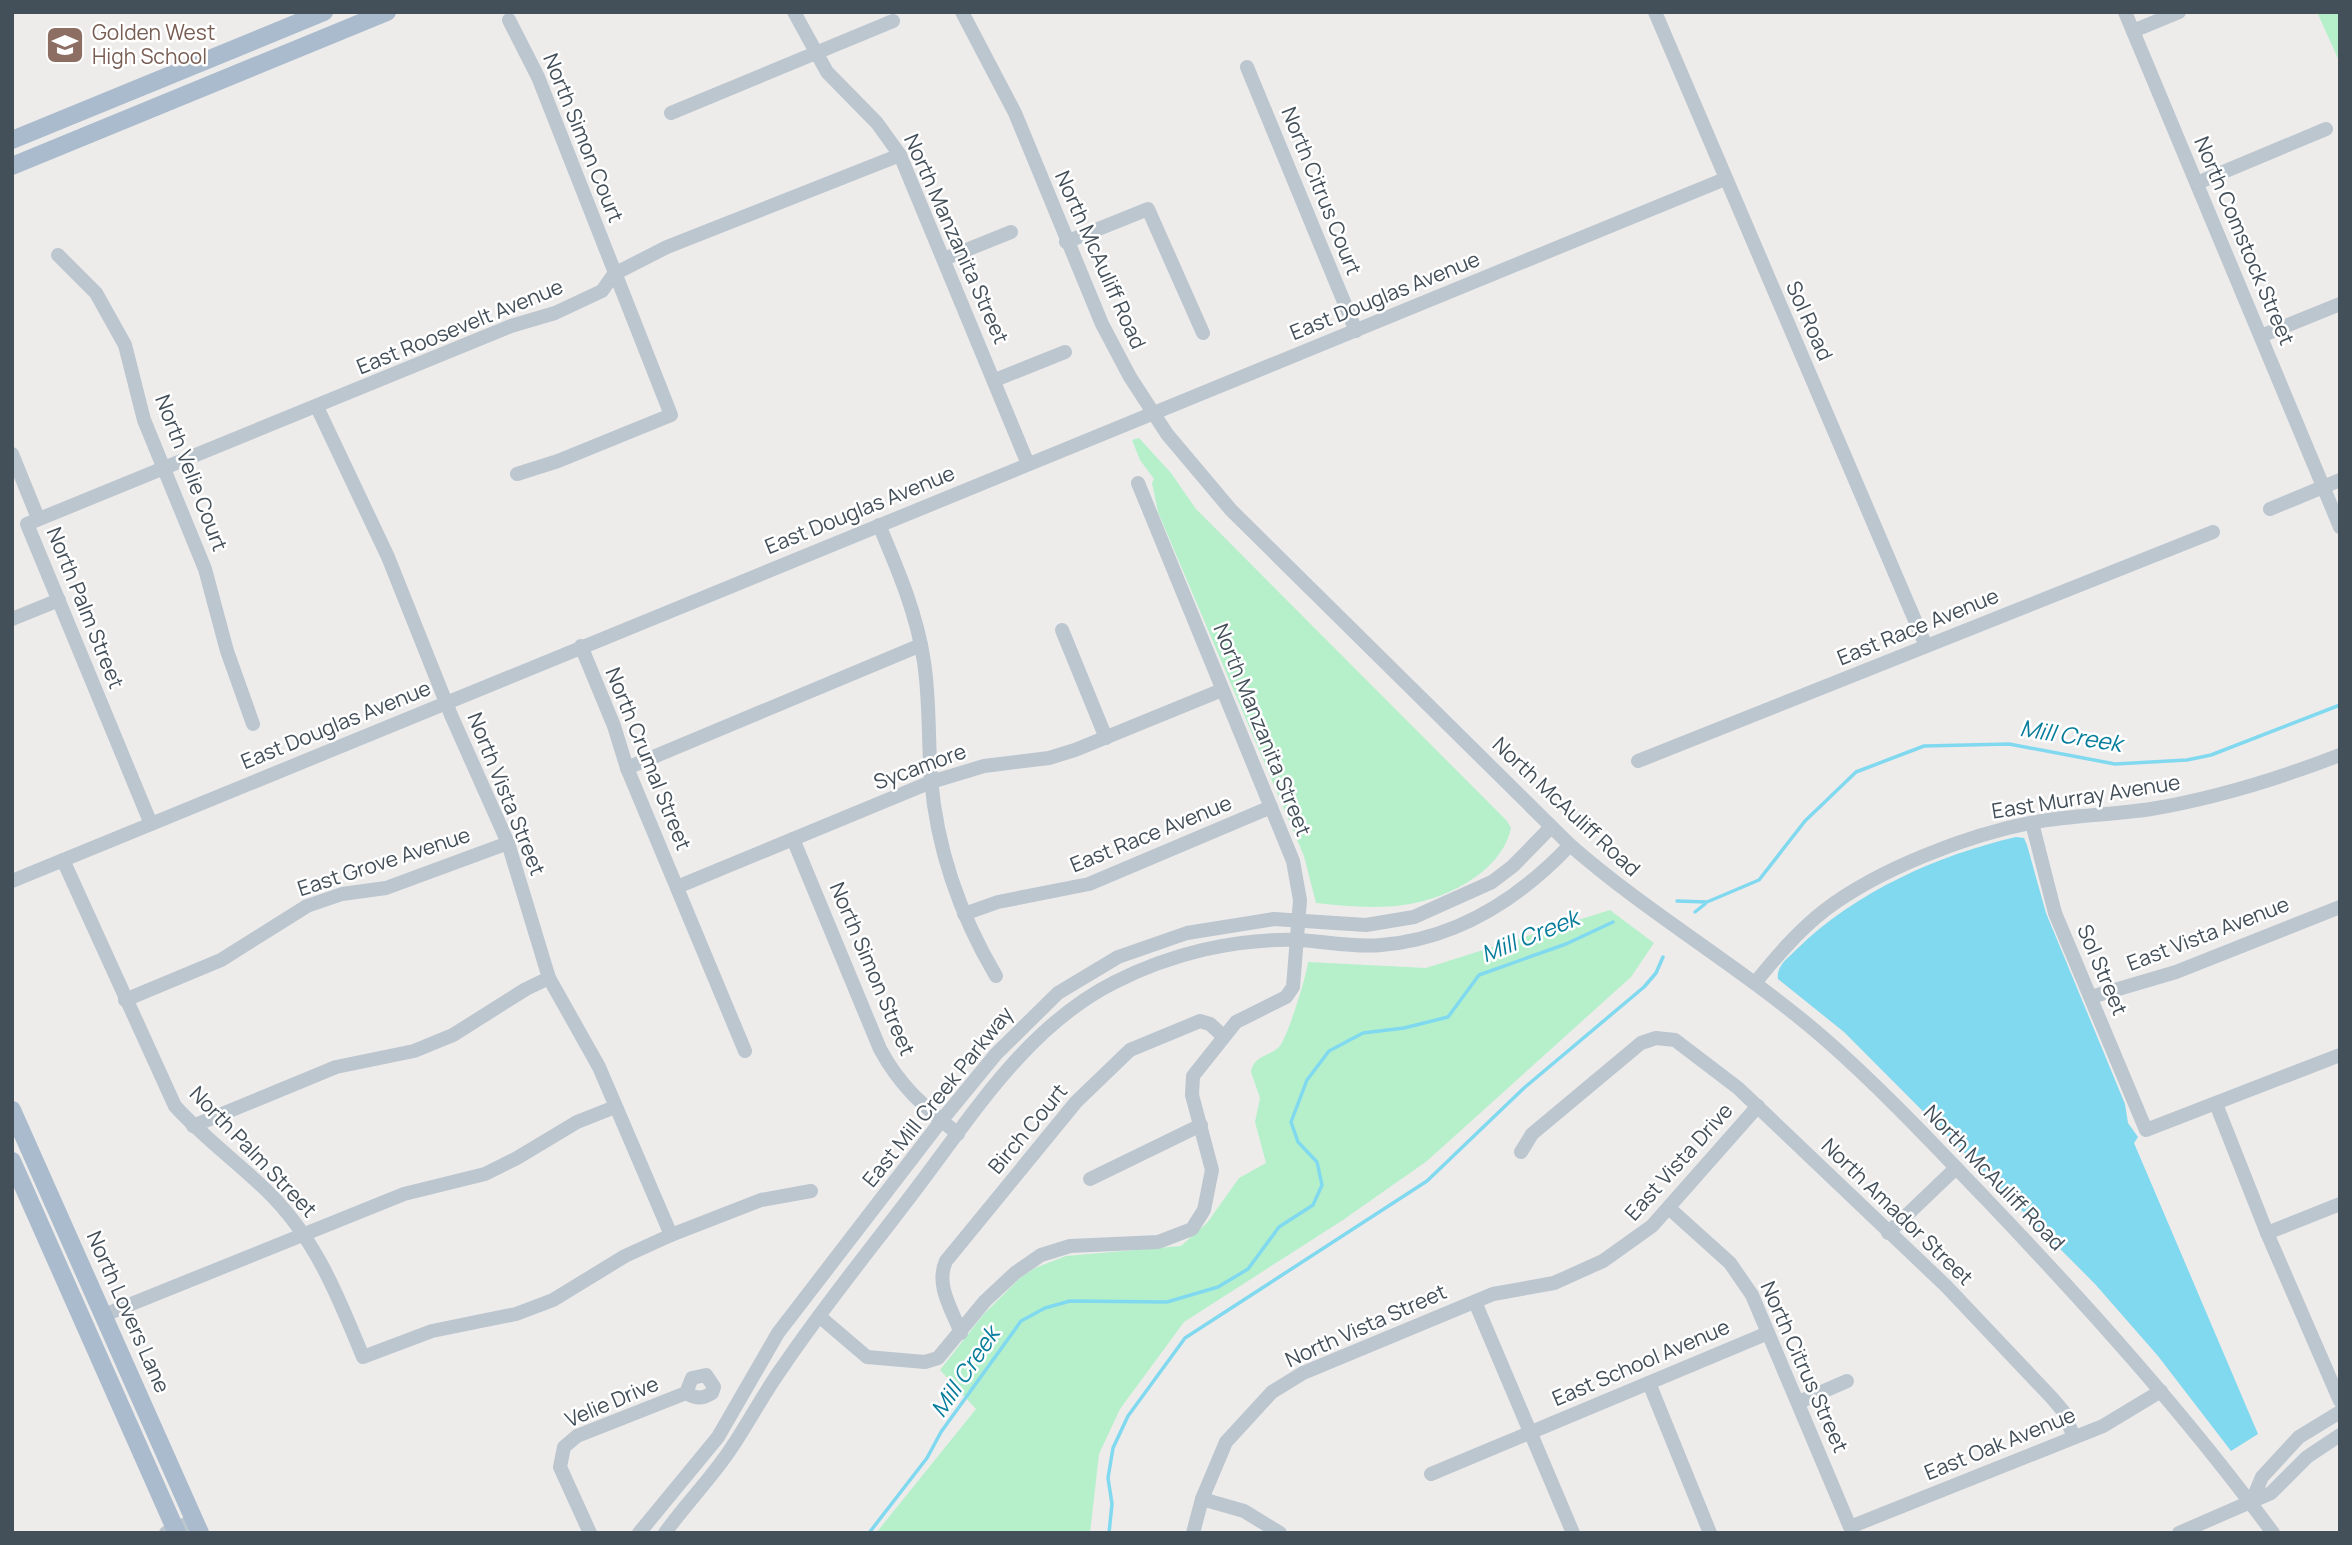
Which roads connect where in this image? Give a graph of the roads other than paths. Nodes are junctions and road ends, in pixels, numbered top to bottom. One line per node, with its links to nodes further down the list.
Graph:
1 (324, 12): 10 (main road)
2 (387, 12): 15 (main road)
3 (794, 12): 12 (street, North Manzanita Street)
4 (962, 12): 23 (street, North McAuliff Road)
5 (1655, 12): 20 (street, Sol Road)
6 (2125, 12): 11 (street, North Comstock Street)
7 (2179, 12): 11 (street)
8 (509, 20): 26 (street, North Simon Court)
9 (893, 21): 12 (street)
10 (300, 22): 15 (main road); 17 (main road)
11 (2133, 32): 21 (street, North Comstock Street)
12 (815, 53): 14 (street); 18 (street, North Manzanita Street)
13 (1247, 67): 28 (street, North Citrus Court)
14 (671, 113)
15 (110, 126): 19 (main road)
16 (2326, 129): 21 (street)
17 (12, 140)
18 (900, 155): 25 (street, North Manzanita Street); 26 (street, East Roosevelt Avenue)
19 (12, 166)
20 (1725, 180): 28 (street, East Douglas Avenue); 52 (street, Sol Road)
21 (2197, 183): 30 (street, North Comstock Street)
22 (1011, 232): 25 (street)
23 (1066, 242): 29 (street); 34 (street, North McAuliff Road)
24 (58, 256): 37 (street, North Velie Court)
25 (944, 259): 32 (street, North Manzanita Street)
26 (614, 274): 33 (street, East Roosevelt Avenue); 38 (street)
27 (2340, 304): 30 (street)
28 (1356, 331): 34 (street, East Douglas Avenue)
29 (1203, 333)
30 (2261, 336): 41 (street, North Comstock Street)
31 (1065, 352): 32 (street)
32 (995, 380): 36 (street, North Manzanita Street)
33 (317, 407): 37 (street, East Roosevelt Avenue); 54 (street, North Vista Street)
34 (1154, 415): 36 (street, East Douglas Avenue); 64 (street, North McAuliff Road)
35 (12, 454): 43 (street, North Palm Street)
36 (1028, 464): 44 (street, East Douglas Avenue)
37 (165, 468): 43 (street, East Roosevelt Avenue); 55 (street, North Velie Court)
38 (517, 474)
39 (2340, 480): 41 (street)
40 (1138, 483): 53 (street, North Manzanita Street)
41 (2323, 487): 42 (street); 45 (street, North Comstock Street)
42 (2270, 509)
43 (33, 521): 47 (street, North Palm Street)
44 (879, 525): 50 (street); 51 (street, East Douglas Avenue)
45 (2340, 527)
46 (2213, 532): 52 (street, East Race Avenue)
47 (59, 600): 48 (street); 63 (street, North Palm Street)
48 (12, 619)
49 (1062, 630): 56 (street)
50 (921, 645): 59 (street); 60 (street)
51 (580, 646): 54 (street, East Douglas Avenue); 59 (street, North Crumal Street)
52 (1926, 646): 58 (street, East Race Avenue)
53 (1222, 690): 56 (street, Sycamore); 61 (street, North Manzanita Street)
54 (446, 702): 63 (street, East Douglas Avenue); 66 (street, North Vista Street)
55 (254, 724)
56 (1106, 738): 60 (street, Sycamore)
57 (2340, 755): 62 (street, East Murray Avenue)
58 (1638, 761)
59 (627, 768): 70 (street, North Crumal Street)
60 (931, 782): 65 (street, Sycamore); 72 (street)
61 (1271, 807): 72 (street, East Race Avenue); 73 (street, North Manzanita Street)
62 (2032, 823): 77 (street, East Murray Avenue); 78 (street, Sol Street)
63 (151, 824): 68 (street, East Douglas Avenue)
64 (1551, 827): 67 (street, North McAuliff Road); 73 (street, East Mill Creek Parkway)
65 (793, 839): 70 (street, Sycamore); 87 (street, North Simon Street)
66 (508, 843): 76 (street, North Vista Street); 79 (street, East Grove Avenue)
67 (1570, 845): 74 (street, East Mill Creek Parkway); 77 (street, North McAuliff Road)
68 (63, 860): 69 (street, East Douglas Avenue); 79 (street, North Palm Street)
69 (12, 881)
70 (677, 887): 81 (street, North Crumal Street)
71 (2340, 907): 78 (street, East Vista Avenue)
72 (964, 914): 75 (street)
73 (1298, 919): 74 (street, North Manzanita Street); 87 (street, East Mill Creek Parkway)
74 (1298, 940): 80 (street, North Manzanita Street); 90 (street, East Mill Creek Parkway)
75 (996, 975)
76 (549, 978): 85 (street, North Vista Street); 89 (street)
77 (1755, 983): 93 (street, North McAuliff Road)
78 (2091, 997): 83 (street, Sol Street)
79 (125, 1000): 89 (street, North Palm Street)
80 (1223, 1036): 88 (street, North Manzanita Street); 105 (street, Birch Court)
81 (745, 1051)
82 (2340, 1055): 83 (street)
83 (2216, 1104): 99 (street)
84 (1758, 1106): 91 (street, North Amador Street); 97 (street, East Vista Drive); 98 (street, North Amador Street)
85 (615, 1107): 100 (street); 101 (street, North Vista Street)
86 (12, 1110): 103 (main road, North Lovers Lane)
87 (942, 1121): 90 (street, North Simon Street); 124 (street, East Mill Creek Parkway)
88 (1201, 1125): 94 (street); 105 (street, North Manzanita Street)
89 (193, 1126): 100 (street, North Palm Street)
90 (958, 1134): 104 (street, East Mill Creek Parkway)
91 (1521, 1152)
92 (12, 1161): 122 (main road)
93 (1956, 1167): 98 (street); 109 (street, North McAuliff Road)
94 (1090, 1178)
95 (811, 1191): 101 (street)
96 (2340, 1204): 99 (street)
97 (1670, 1209): 102 (street, East Vista Drive); 106 (street, North Citrus Street)
98 (1888, 1233): 116 (street, North Amador Street)
99 (2267, 1233): 111 (street)
100 (303, 1234): 101 (street, North Palm Street); 103 (street)
101 (671, 1235)
102 (1475, 1302): 114 (street); 118 (street, North Vista Street)
103 (104, 1315): 120 (main road, North Lovers Lane)
104 (820, 1317): 105 (street, North Manzanita Street); 125 (street, East Mill Creek Parkway)
105 (961, 1333)
106 (1768, 1333): 108 (street, East School Avenue); 112 (street, North Citrus Street)
107 (1847, 1381): 112 (street)
108 (1648, 1383): 114 (street, East School Avenue); 129 (street)
109 (2161, 1391): 116 (street, East Oak Avenue); 119 (street, North McAuliff Road)
110 (686, 1393): 123 (street, Velie Drive)
111 (2340, 1401)
112 (1799, 1402): 121 (street, North Citrus Street)
113 (2340, 1412): 119 (street)
114 (1529, 1433): 117 (street, East School Avenue); 128 (street)
115 (2340, 1435): 119 (street)
116 (2074, 1437): 121 (street, East Oak Avenue)
117 (1431, 1474)
118 (1202, 1499): 126 (street, North Vista Street); 127 (street)
119 (2251, 1503): 130 (street); 131 (street, North McAuliff Road)
120 (198, 1527): 122 (street)
121 (1850, 1527)
122 (173, 1531)
123 (590, 1533)
124 (639, 1533)
125 (664, 1533)
126 (1193, 1533)
127 (1280, 1533)
128 (1573, 1533)
129 (1710, 1533)
130 (2179, 1533)
131 (2273, 1533)

